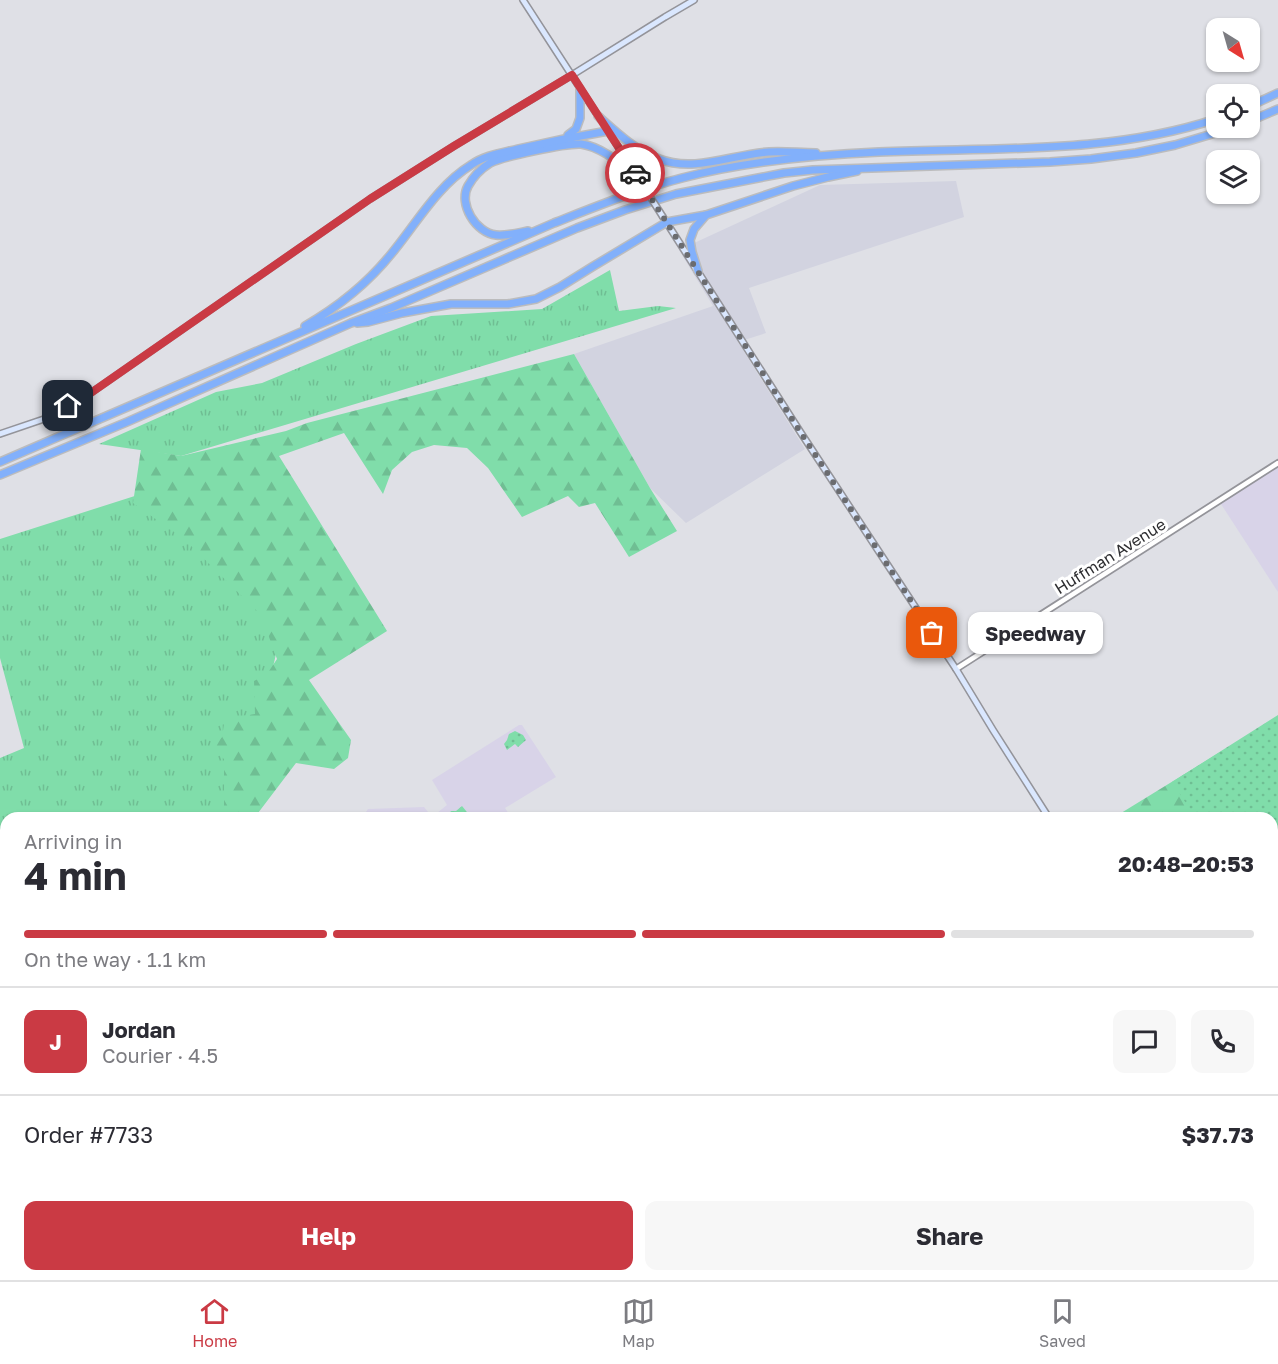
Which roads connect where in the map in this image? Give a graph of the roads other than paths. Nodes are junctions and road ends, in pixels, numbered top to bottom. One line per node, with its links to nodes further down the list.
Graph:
1 (523, 0): 3 (main road)
2 (694, 0): 3 (main road)
3 (572, 75): 4 (main road); 23 (main road)
4 (580, 89): 8 (main road); 13 (highway)
5 (1278, 93): 6 (highway)
6 (1260, 102)
7 (1278, 109): 9 (highway)
8 (598, 116): 11 (main road); 14 (highway)
9 (1260, 117)
10 (1206, 122): 14 (highway)
11 (608, 131): 13 (highway); 16 (main road)
12 (1206, 136): 15 (highway)
13 (565, 137): 22 (highway)
14 (863, 153): 19 (highway)
15 (880, 167): 17 (highway); 21 (highway)
16 (637, 176): 18 (main road, bridge); 19 (highway)
17 (706, 215): 18 (highway); 20 (highway)
18 (665, 219): 20 (main road); 21 (highway)
19 (548, 226): 22 (highway)
20 (698, 271): 27 (main road)
21 (351, 323): 26 (highway)
22 (273, 344): 24 (highway)
23 (0, 434)
24 (0, 462)
25 (1278, 463): 27 (street, Huffman Avenue)
26 (0, 475)
27 (956, 669): 28 (main road)
28 (1045, 812)

